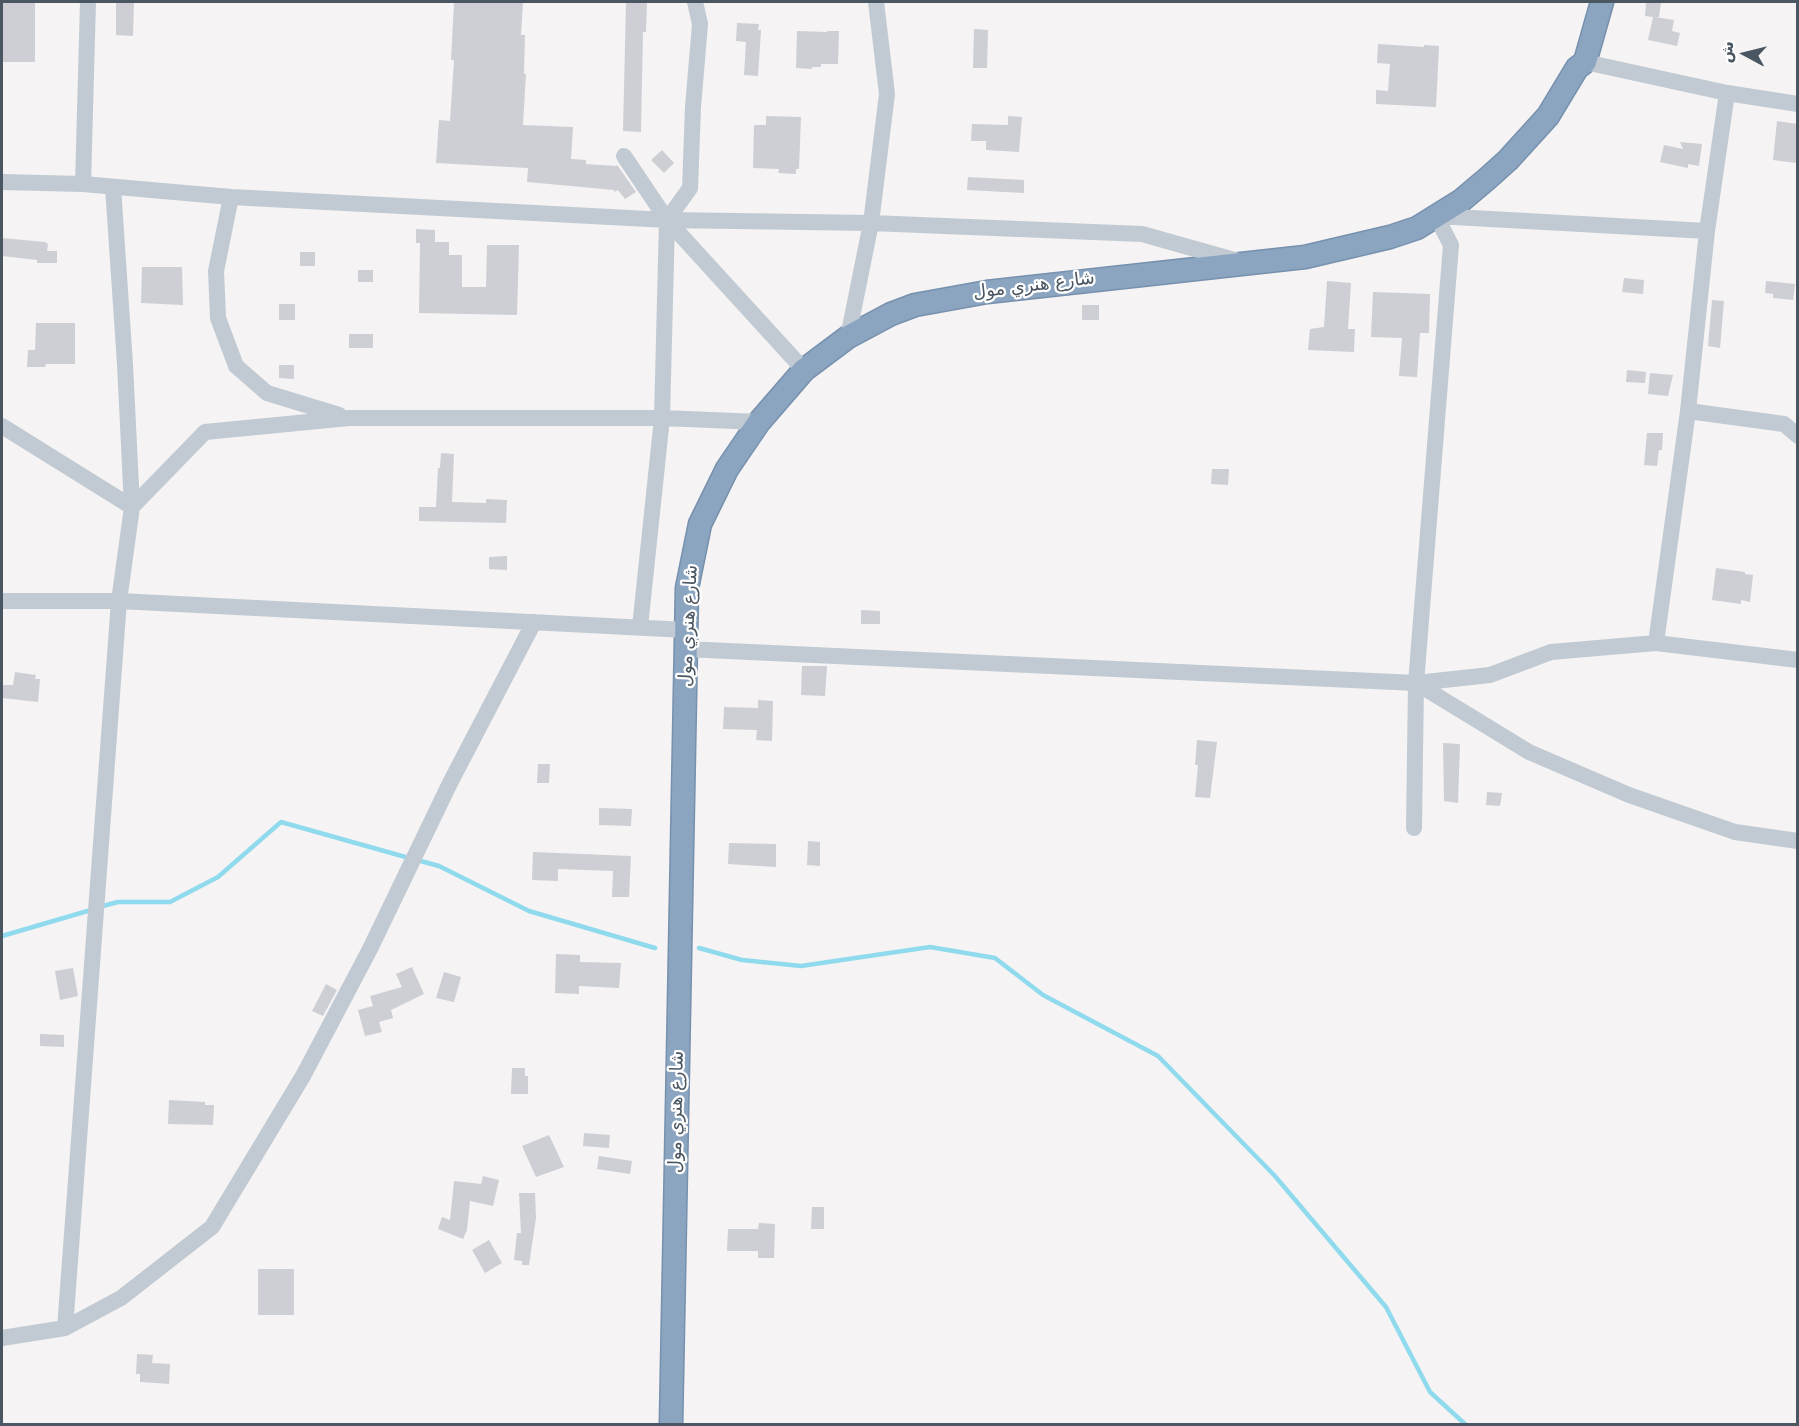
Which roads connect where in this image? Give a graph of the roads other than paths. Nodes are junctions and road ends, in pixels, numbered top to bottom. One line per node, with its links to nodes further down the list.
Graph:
1 (88, 2): 10 (street)
2 (695, 2): 14 (street)
3 (876, 2): 15 (street)
4 (1602, 2): 5 (highway, شارع هنري مول)
5 (1585, 62): 6 (street); 13 (highway, شارع هنري مول)
6 (1727, 93): 7 (street); 16 (street)
7 (1797, 104)
8 (624, 156): 14 (street)
9 (2, 182): 10 (street)
10 (83, 184): 11 (street)
11 (113, 187): 12 (street); 26 (street)
12 (231, 197): 14 (street); 21 (street)
13 (1436, 216): 16 (street); 17 (highway, شارع هنري مول); 34 (street)
14 (667, 220): 15 (street); 19 (street); 22 (street)
15 (871, 223): 17 (street); 18 (street)
16 (1707, 231): 20 (street)
17 (1247, 263): 18 (highway, شارع هنري مول)
18 (848, 337): 19 (highway, شارع هنري مول)
19 (804, 370): 23 (highway, شارع هنري مول)
20 (1688, 411): 25 (street); 32 (street)
21 (349, 418): 22 (street); 26 (street)
22 (662, 418): 23 (street); 30 (street)
23 (759, 422): 31 (highway, شارع هنري مول)
24 (2, 426): 26 (street)
25 (1797, 436)
26 (132, 507): 28 (street)
27 (2, 601): 28 (street)
28 (119, 601): 29 (street); 37 (street)
29 (534, 622): 30 (street); 37 (street)
30 (640, 627): 31 (street)
31 (686, 639): 34 (street); 39 (highway, شارع هنري مول)
32 (1656, 643): 33 (street); 34 (street)
33 (1797, 660)
34 (1416, 682): 35 (street); 36 (street)
35 (1414, 828)
36 (1797, 841)
37 (65, 1328): 38 (street)
38 (2, 1338)
39 (671, 1425)

